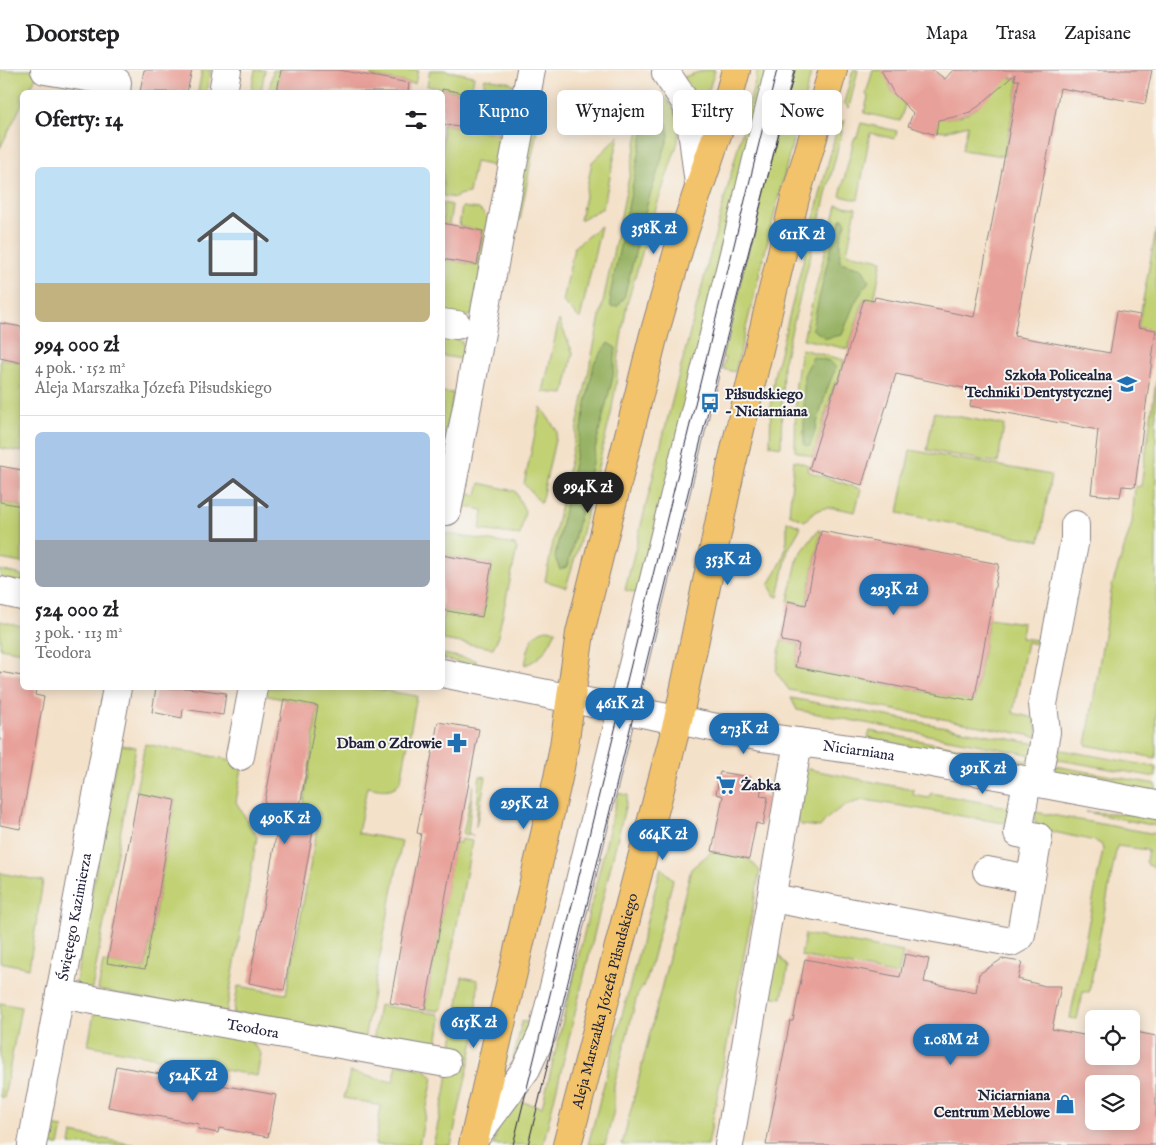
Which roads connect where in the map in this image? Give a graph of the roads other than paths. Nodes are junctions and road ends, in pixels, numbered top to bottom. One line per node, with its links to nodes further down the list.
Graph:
1 (45, 70): 8 (street)
2 (227, 70): 9 (street)
3 (531, 70): 11 (street)
4 (736, 70): 10 (main road)
5 (779, 70): 19 (street)
6 (832, 70): 20 (main road, Aleja Marszałka Józefa Piłsudskiego)
7 (664, 71): 10 (street)
8 (116, 90)
9 (223, 90)
10 (699, 184): 18 (main road)
11 (447, 511)
12 (1075, 524): 23 (street)
13 (0, 591): 14 (street)
14 (20, 596)
15 (445, 674): 18 (street, Niciarniana)
16 (116, 690): 28 (street, Świętego Kazimierza)
17 (253, 690): 22 (street)
18 (571, 698): 19 (street, Niciarniana); 30 (main road)
19 (622, 709): 20 (street, Niciarniana); 30 (street)
20 (678, 720): 21 (street, Niciarniana); 32 (main road, Aleja Marszałka Józefa Piłsudskiego)
21 (798, 742): 23 (street, Niciarniana); 27 (street)
22 (240, 756)
23 (1032, 782): 24 (street, Niciarniana); 26 (street)
24 (1156, 805)
25 (988, 871): 26 (street)
26 (1030, 879): 27 (street)
27 (772, 898): 33 (street)
28 (60, 994): 29 (street, Teodora); 31 (street, Świętego Kazimierza)
29 (446, 1064)
30 (473, 1142)
31 (32, 1145)
32 (567, 1145)
33 (729, 1145)

